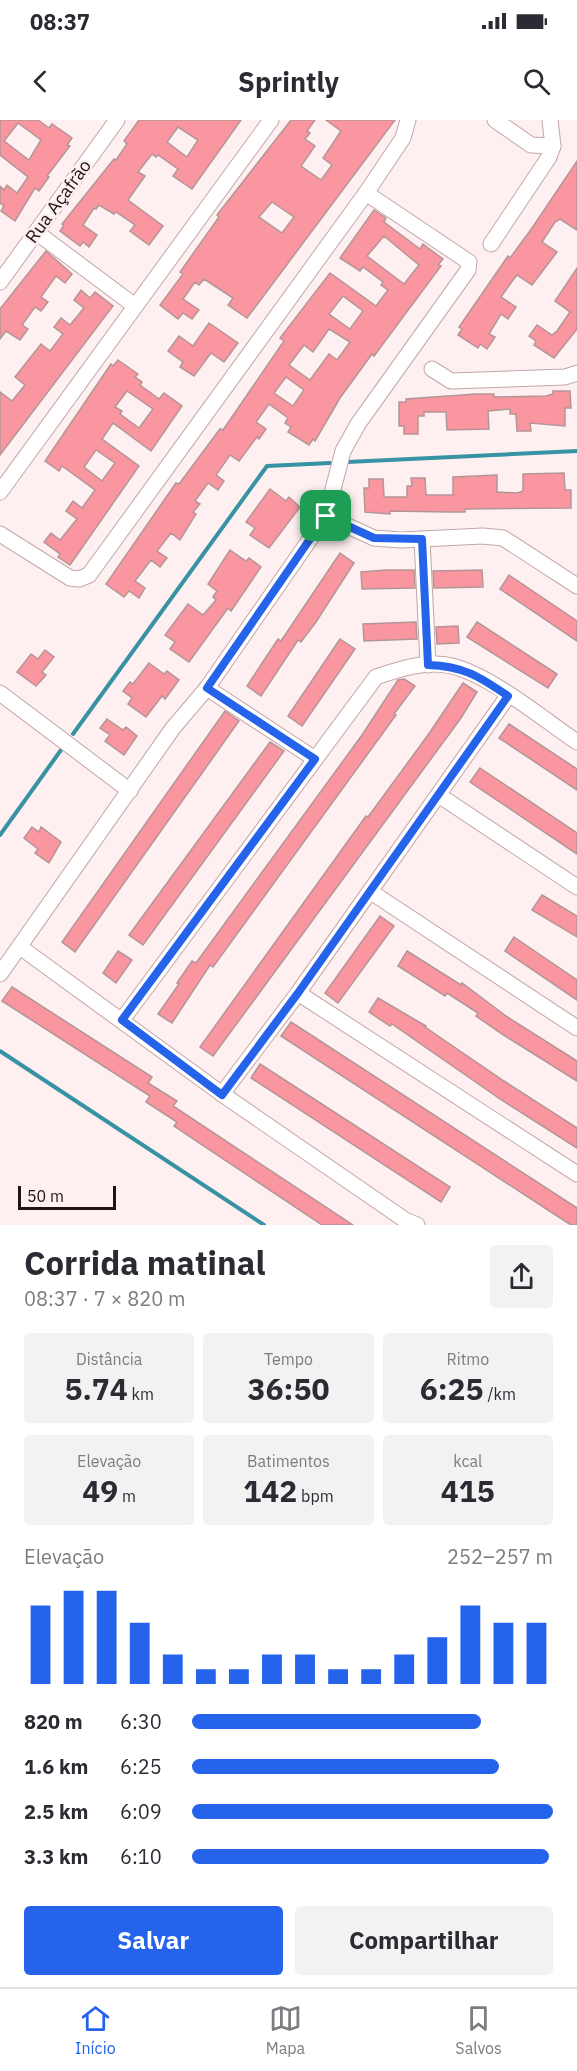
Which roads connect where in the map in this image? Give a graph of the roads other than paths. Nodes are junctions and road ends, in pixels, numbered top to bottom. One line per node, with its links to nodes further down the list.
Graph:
1 (117, 120): 8 (street, Rua Açafrão)
2 (271, 120): 11 (street)
3 (408, 120): 7 (street)
4 (495, 120): 6 (street)
5 (550, 120): 6 (street)
6 (553, 146): 9 (street)
7 (366, 193): 15 (street); 16 (street)
8 (36, 232): 10 (street, Rua Açafrão); 11 (street)
9 (491, 244)
10 (0, 282)
11 (135, 306): 14 (street)
12 (432, 369): 13 (street)
13 (577, 373)
14 (0, 492)
15 (326, 516): 17 (street); 20 (street)
16 (0, 534)
17 (422, 539): 18 (street); 19 (street)
18 (577, 585)
19 (428, 665): 21 (street); 24 (street)
20 (207, 688): 24 (street); 25 (street)
21 (508, 696): 23 (street); 26 (street)
22 (2, 698): 25 (street)
23 (577, 742)
24 (315, 759): 32 (street)
25 (130, 791): 29 (street)
26 (440, 796): 27 (street); 28 (street)
27 (577, 887)
28 (371, 892): 31 (street); 33 (street)
29 (20, 947): 30 (street); 32 (street)
30 (0, 974)
31 (298, 993): 34 (street); 35 (street)
32 (122, 1020): 34 (street)
33 (577, 1029)
34 (222, 1095): 36 (street)
35 (577, 1174)
36 (417, 1225)

